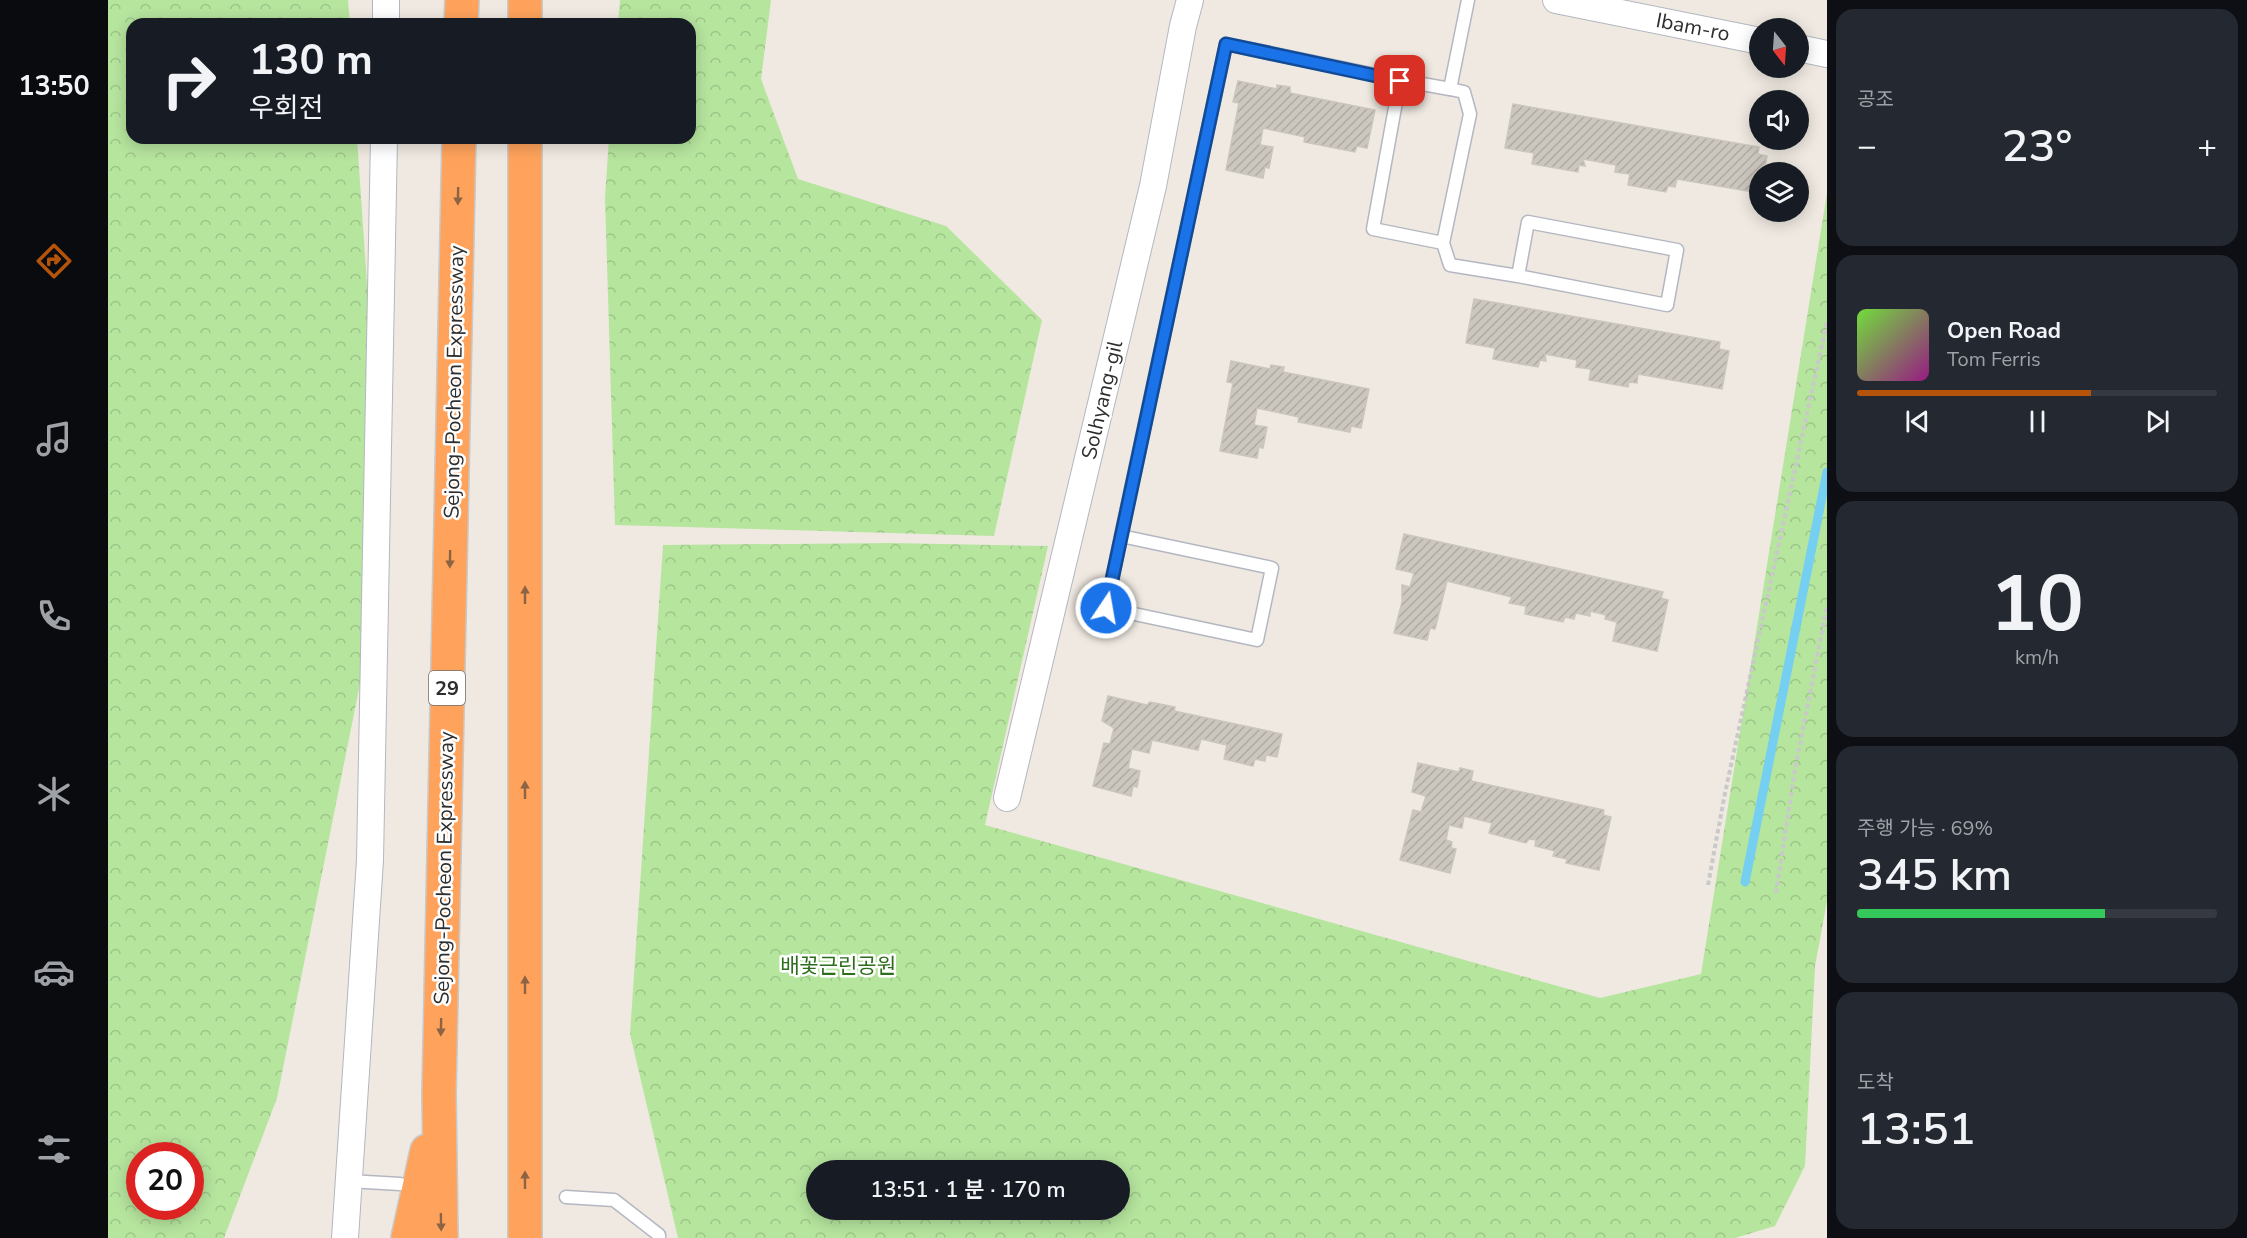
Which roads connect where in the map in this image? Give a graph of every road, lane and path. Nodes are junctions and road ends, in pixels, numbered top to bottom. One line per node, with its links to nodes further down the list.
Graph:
1 (387, 0): 7 (street)
2 (462, 0): 8 (highway)
3 (525, 0): 9 (highway)
4 (1190, 0): 23 (street, Solhyang-gil)
5 (1468, 0): 14 (lane)
6 (1556, 0): 10 (street, Ibam-ro)
7 (386, 18)
8 (461, 18)
9 (525, 18)
10 (1749, 38)
11 (1809, 50): 12 (street)
12 (1827, 54)
13 (1400, 81): 14 (lane); 18 (lane); 21 (lane)
14 (1450, 89): 18 (lane)
15 (384, 144): 27 (street)
16 (459, 144): 26 (highway, Sejong-Pocheon Expressway / 29, one-way to 26)
17 (525, 144): 30 (highway, one-way to 17)
18 (1443, 243): 19 (lane)
19 (1518, 276): 19 (lane)
20 (1827, 321): 24 (path)
21 (1121, 536): 21 (lane)
22 (1827, 606): 25 (path)
23 (1007, 798)
24 (1708, 885)
25 (1776, 893)
26 (439, 1093): 32 (highway); 33 (highway, Sejong-Pocheon Expressway / 29, one-way to 33)
27 (349, 1181): 28 (lane); 31 (street)
28 (400, 1184)
29 (566, 1197): 34 (lane)
30 (526, 1230)
31 (345, 1238)
32 (408, 1238)
33 (441, 1238)
34 (659, 1238)

